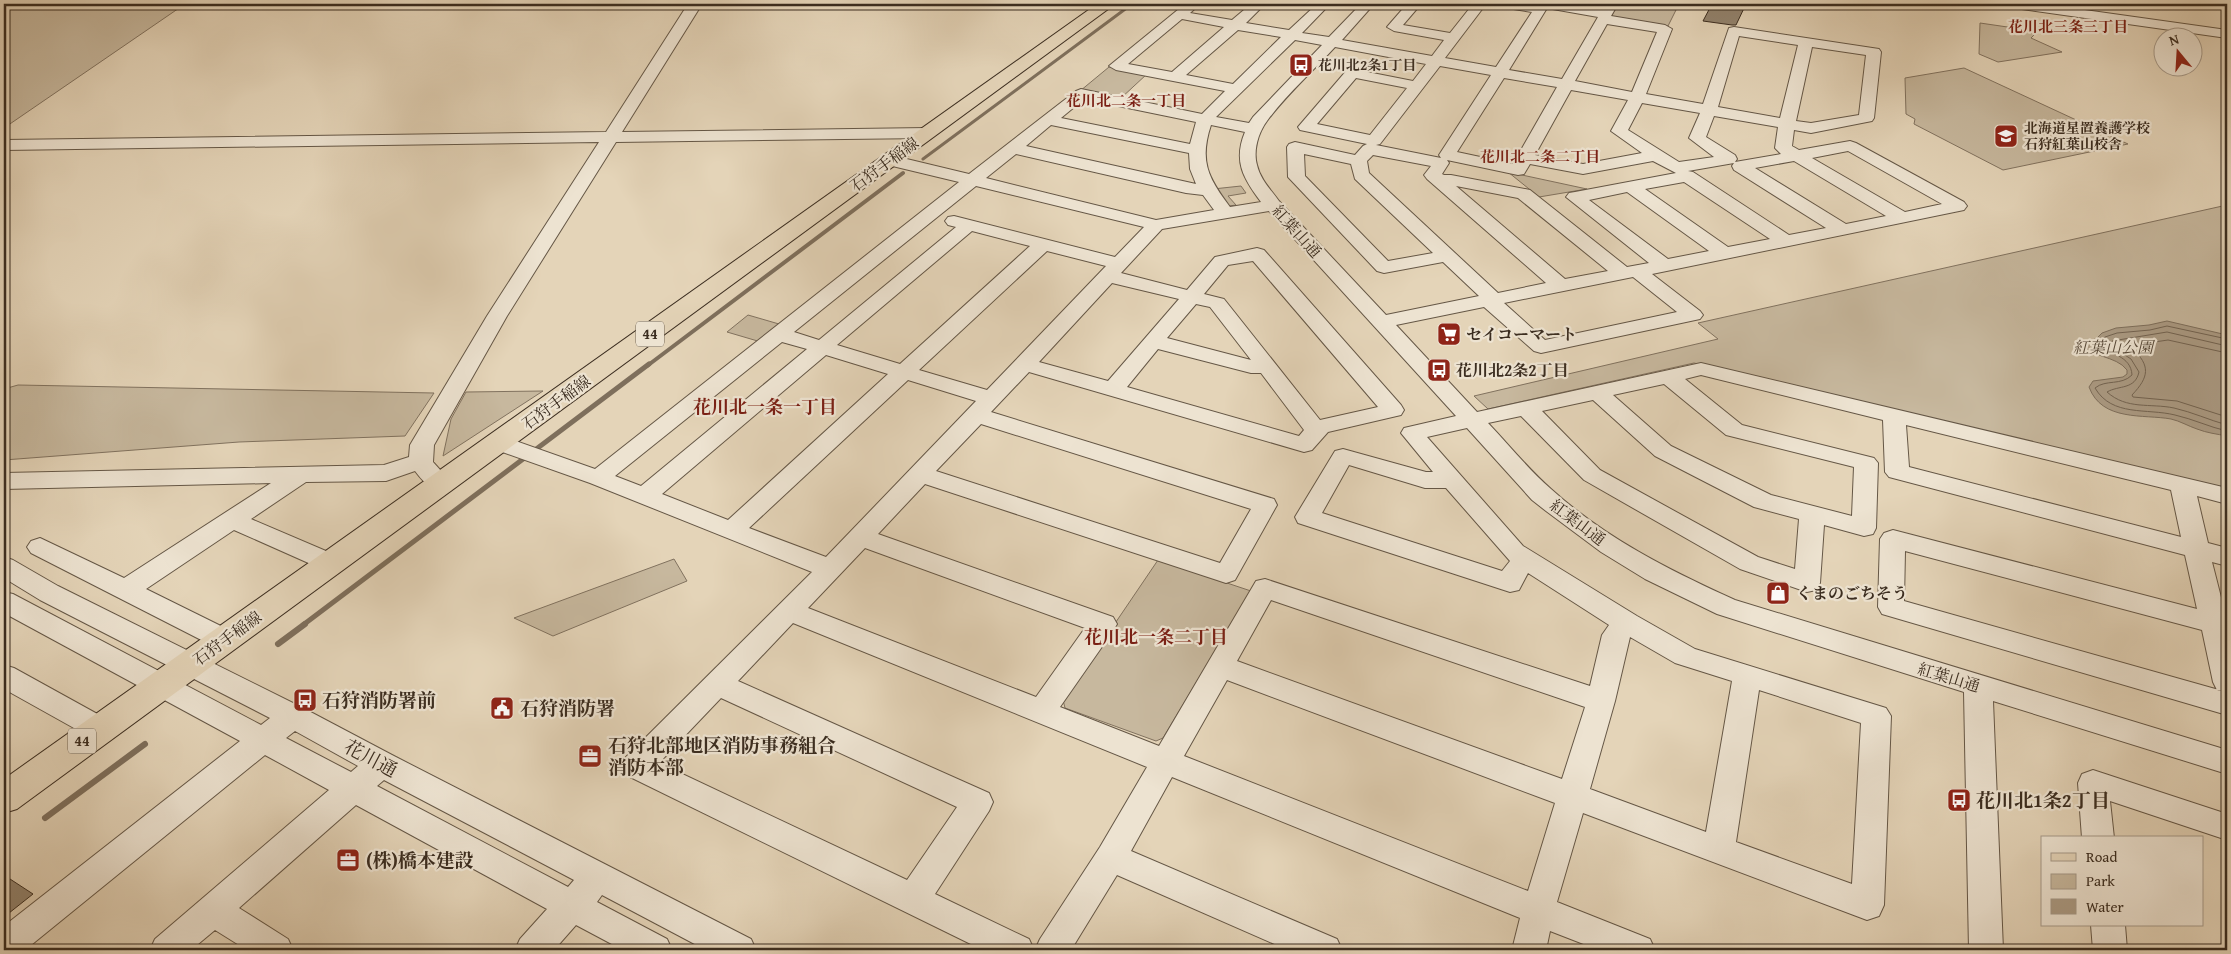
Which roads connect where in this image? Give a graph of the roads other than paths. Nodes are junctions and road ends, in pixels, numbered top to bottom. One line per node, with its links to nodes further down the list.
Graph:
1 (695, 4): 33 (street)
2 (1107, 4): 32 (main road, 石狩手稲線 / 44)
3 (1194, 4): 13 (street)
4 (1259, 4): 14 (street)
5 (1324, 4): 16 (street)
6 (1368, 4): 18 (street, 紅葉山通)
7 (1414, 4): 17 (street)
8 (1480, 4): 17 (street)
9 (1506, 4): 21 (street)
10 (1545, 4): 11 (street)
11 (1612, 4)
12 (2015, 4): 15 (street)
13 (1180, 15): 14 (street); 22 (street)
14 (1235, 24): 16 (street); 22 (street)
15 (2227, 34)
16 (1292, 35): 18 (street); 25 (street)
17 (1454, 38): 20 (street)
18 (1330, 41): 20 (street); 31 (street, 紅葉山通)
19 (1806, 42): 27 (street); 30 (street); 30 (street)
20 (1436, 61): 21 (street); 24 (street)
21 (1501, 72): 23 (street); 39 (street)
22 (1175, 77): 25 (street)
23 (1566, 84): 26 (street); 26 (street); 39 (street)
24 (1417, 86): 24 (street)
25 (1236, 89): 28 (street)
26 (1637, 97): 27 (street); 37 (street)
27 (1709, 110): 30 (street); 37 (street)
28 (1205, 119): 29 (street); 31 (street); 36 (street)
29 (1048, 120): 35 (street); 36 (street)
30 (1787, 124): 38 (street)
31 (1254, 129): 46 (street, 紅葉山通)
32 (927, 133): 33 (street); 41 (main road, 石狩手稲線 / 44)
33 (613, 136): 34 (street); 79 (street)
34 (4, 145)
35 (1013, 148): 42 (street); 45 (street)
36 (1196, 150): 45 (street)
37 (1657, 155): 39 (street)
38 (1797, 156): 49 (street); 49 (street); 52 (street)
39 (1524, 158)
40 (1359, 161): 43 (street); 56 (street); 56 (street)
41 (899, 162): 42 (street); 78 (main road, 石狩手稲線 / 44)
42 (965, 178): 48 (street); 51 (street)
43 (1440, 181): 59 (street); 60 (street)
44 (1631, 186): 53 (street); 55 (street); 57 (street)
45 (1208, 190): 47 (street)
46 (1273, 205): 47 (street); 63 (street, 紅葉山通)
47 (1225, 213): 51 (street)
48 (928, 215): 50 (street); 64 (street)
49 (1902, 218): 52 (street)
50 (969, 225): 54 (street); 66 (street)
51 (1156, 225): 58 (street)
52 (1843, 230): 53 (street)
53 (1786, 242): 55 (street)
54 (1043, 244): 58 (street); 69 (street)
55 (1725, 254): 57 (street)
56 (1447, 256): 62 (street)
57 (1665, 266): 59 (street)
58 (1114, 270): 61 (street); 67 (street)
59 (1631, 272): 60 (street); 62 (street)
60 (1561, 286): 62 (street)
61 (1191, 296): 65 (street); 68 (street); 77 (street)
62 (1491, 300): 63 (street)
63 (1381, 322): 76 (street, 紅葉山通)
64 (778, 334): 66 (street); 82 (street)
65 (1153, 341): 68 (street); 71 (street)
66 (824, 348): 69 (street); 87 (street)
67 (1024, 364): 71 (street); 73 (street)
68 (1266, 366): 77 (street)
69 (905, 372): 73 (street); 91 (street)
70 (1668, 376): 72 (street); 75 (street); 89 (street)
71 (1113, 389): 77 (street)
72 (1597, 392): 74 (street); 89 (street)
73 (984, 407): 81 (street); 81 (street)
74 (1526, 408): 76 (street); 89 (street)
75 (1894, 416): 86 (street); 94 (street)
76 (1472, 420): 83 (street); 113 (street, 紅葉山通)
77 (1316, 430)
78 (519, 451): 82 (street); 85 (main road, 石狩手稲線 / 44)
79 (421, 461): 80 (street); 85 (street)
80 (302, 474): 84 (street); 90 (street)
81 (920, 474): 92 (street)
82 (598, 478): 87 (street)
83 (1453, 480): 96 (street); 96 (street)
84 (4, 481)
85 (440, 483): 97 (main road, 石狩手稲線 / 44)
86 (2182, 485): 88 (street); 94 (street)
87 (644, 496): 91 (street)
88 (2227, 496)
89 (1812, 514)
90 (232, 520): 97 (street); 100 (street)
91 (732, 530): 99 (street)
92 (861, 537): 99 (street); 116 (street)
93 (40, 548): 100 (street)
94 (2197, 549): 95 (street); 104 (street)
95 (2227, 557)
96 (1526, 560): 103 (street)
97 (331, 563): 105 (main road, 石狩手稲線 / 44)
98 (4, 566): 106 (street, 花川通)
99 (830, 569): 102 (street)
100 (125, 590): 105 (street)
101 (4, 601): 112 (street, 花川通)
102 (789, 611): 111 (street); 116 (street)
103 (1627, 623): 109 (street); 114 (street)
104 (2221, 626): 110 (street); 115 (street)
105 (225, 640): 106 (main road, 石狩手稲線 / 44)
106 (192, 664): 112 (main road, 石狩手稲線 / 44); 117 (street, 花川通)
107 (1220, 666): 114 (street); 120 (street); 124 (street)
108 (4, 676): 118 (street)
109 (1747, 676): 128 (street); 128 (street)
110 (2227, 682)
111 (718, 684): 131 (street); 131 (street)
112 (160, 685): 118 (main road, 石狩手稲線 / 44); 119 (street, 花川通)
113 (1978, 687): 121 (street, 紅葉山通); 147 (street)
114 (1601, 701): 124 (street)
115 (2227, 704)
116 (1041, 712): 120 (street)
117 (293, 716): 119 (street); 122 (street, 花川通)
118 (100, 729): 125 (main road, 石狩手稲線 / 44)
119 (262, 740): 123 (street, 花川通); 136 (street)
120 (1165, 761): 129 (street); 134 (street)
121 (2227, 762)
122 (381, 764): 123 (street); 130 (street, 花川通)
123 (353, 788): 132 (street, 花川通); 133 (street)
124 (1573, 795): 128 (street); 134 (street)
125 (4, 798)
126 (2227, 827): 127 (street)
127 (2098, 836)
128 (1719, 850)
129 (1111, 857): 143 (street); 144 (street)
130 (599, 876): 132 (street); 141 (street, 花川通)
131 (912, 900): 142 (street)
132 (572, 906): 139 (street); 140 (street, 花川通)
133 (212, 910): 137 (street); 138 (street)
134 (1538, 911): 145 (street); 146 (street)
135 (2108, 926): 148 (street)
136 (4, 946)
137 (167, 950)
138 (276, 950)
139 (532, 950)
140 (655, 950)
141 (739, 950)
142 (1017, 950)
143 (1052, 950)
144 (1325, 950)
145 (1529, 950)
146 (1638, 950)
147 (1986, 950)
148 (2110, 950)

